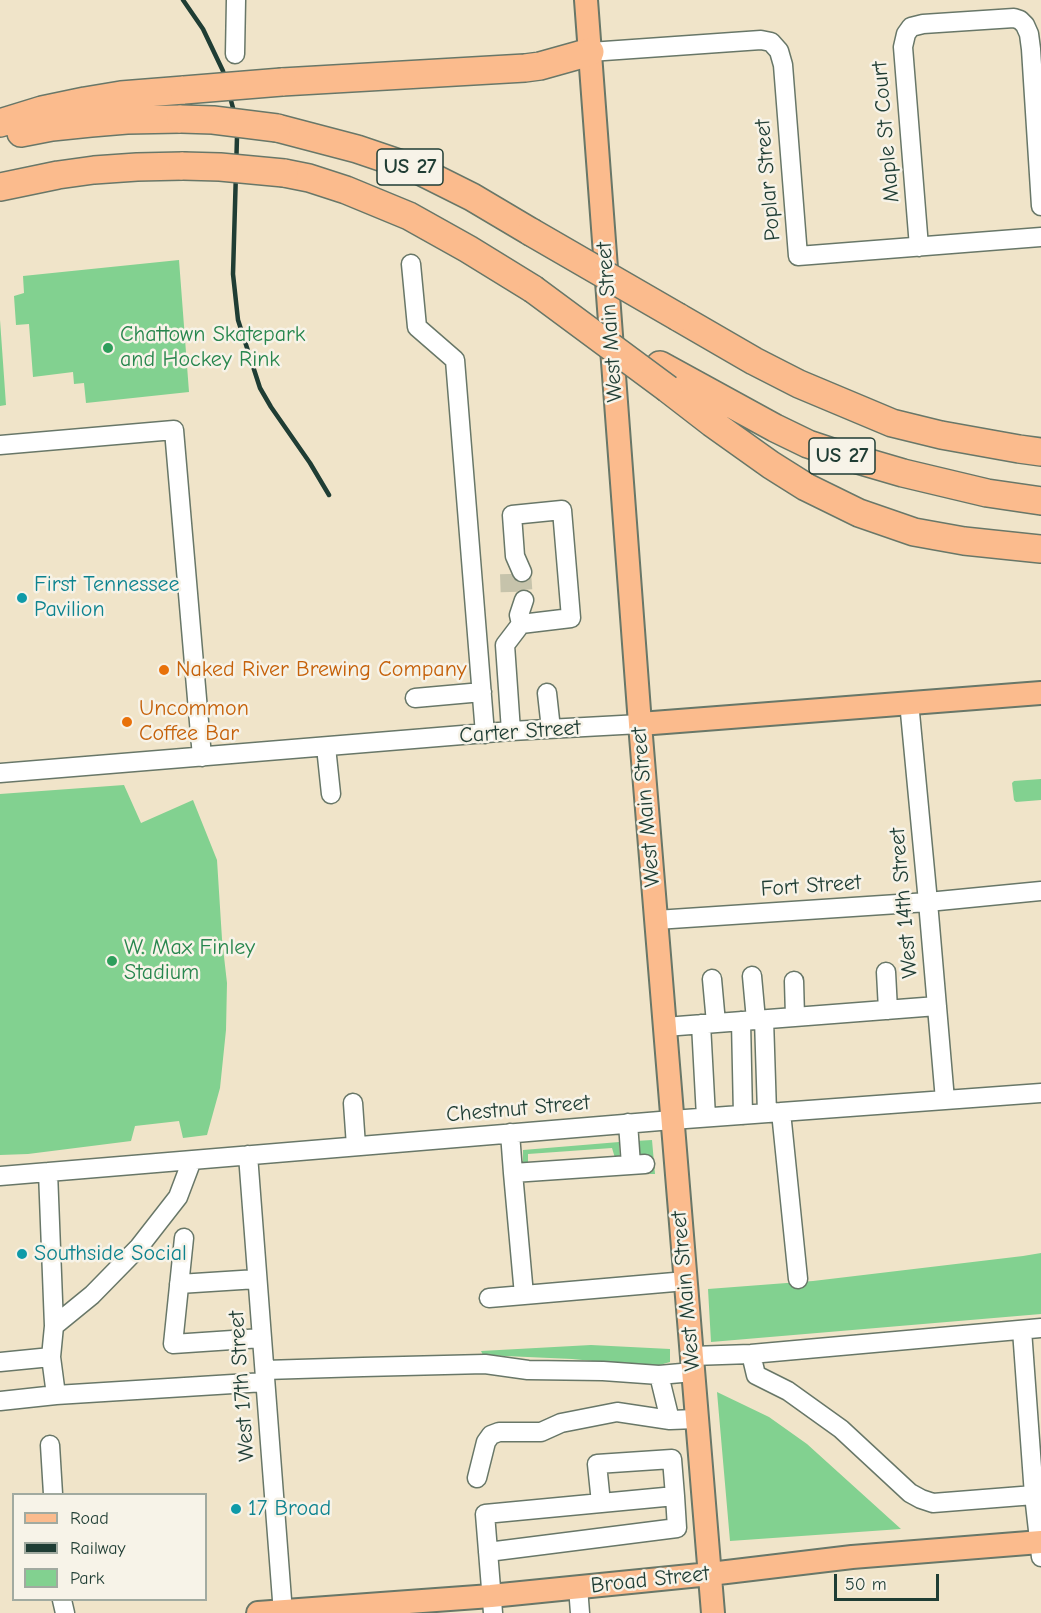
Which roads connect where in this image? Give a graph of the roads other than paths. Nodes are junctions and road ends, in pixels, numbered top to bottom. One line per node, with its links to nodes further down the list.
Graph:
1 (236, 0): 4 (street)
2 (586, 0): 3 (main road, West Main Street)
3 (590, 52): 5 (highway, bridge); 10 (street, Poplar Street); 23 (main road, West Main Street)
4 (235, 54)
5 (0, 123)
6 (0, 138): 14 (highway, US 27, bridge)
7 (0, 187): 12 (highway, US 27, bridge)
8 (1041, 206): 10 (street, Maple St Court)
9 (1041, 237): 10 (street, Poplar Street)
10 (919, 247)
11 (411, 264): 18 (street)
12 (664, 377): 15 (highway, US 27); 16 (highway)
13 (0, 445): 28 (street)
14 (1041, 452)
15 (1041, 501)
16 (1041, 549)
17 (515, 567): 25 (street)
18 (482, 692): 21 (street); 26 (street)
19 (547, 693): 24 (street)
20 (1041, 693): 22 (main road, Carter Street)
21 (416, 698)
22 (909, 702): 23 (main road, Carter Street); 32 (street, West 14th Street)
23 (639, 724): 24 (street, Carter Street); 33 (main road, West Main Street)
24 (551, 729): 25 (street, Carter Street)
25 (511, 731): 26 (street, Carter Street)
26 (485, 734): 27 (street, Carter Street)
27 (327, 747): 28 (street, Carter Street); 30 (street)
28 (202, 757): 29 (street, Carter Street)
29 (0, 773)
30 (331, 794)
31 (1041, 891): 32 (street, Fort Street)
32 (928, 902): 33 (street, Fort Street); 38 (street, West 14th Street)
33 (656, 920): 43 (main road, West Main Street)
34 (886, 972): 39 (street)
35 (752, 976): 41 (street)
36 (712, 979): 42 (street)
37 (794, 981): 40 (street)
38 (937, 1006): 39 (street); 45 (street, West 14th Street)
39 (888, 1010): 40 (street)
40 (795, 1017): 41 (street)
41 (753, 1020): 42 (street); 47 (street); 48 (street)
42 (709, 1024): 43 (street); 49 (street)
43 (665, 1027): 50 (main road, West Main Street)
44 (1041, 1093): 45 (street, Chestnut Street)
45 (945, 1100): 47 (street, Chestnut Street)
46 (353, 1103): 53 (street)
47 (774, 1112): 48 (street, Chestnut Street); 61 (street)
48 (743, 1114): 49 (street, Chestnut Street)
49 (706, 1117): 50 (street, Chestnut Street)
50 (672, 1120): 51 (street, Chestnut Street); 62 (main road, West Main Street)
51 (628, 1123): 52 (street, Chestnut Street); 57 (street)
52 (510, 1133): 53 (street, Chestnut Street); 57 (street)
53 (356, 1146): 54 (street, Chestnut Street)
54 (248, 1155): 55 (street, Chestnut Street); 60 (street, West 17th Street)
55 (192, 1160): 56 (street, Chestnut Street); 66 (street)
56 (48, 1172): 58 (street, Chestnut Street); 66 (street)
57 (513, 1173): 64 (street)
58 (0, 1176)
59 (184, 1238): 63 (street)
60 (257, 1279): 63 (street); 69 (street, West 17th Street)
61 (798, 1279)
62 (686, 1281): 64 (street); 74 (main road, West Main Street)
63 (179, 1284): 69 (street)
64 (524, 1295): 65 (street)
65 (489, 1298)
66 (54, 1326): 72 (street)
67 (1041, 1328): 68 (street)
68 (1022, 1330): 70 (street); 71 (street)
69 (262, 1338): 76 (street, West 17th Street)
70 (1032, 1353): 84 (street)
71 (751, 1354): 74 (street); 84 (street)
72 (51, 1357): 73 (street); 77 (street)
73 (0, 1362)
74 (693, 1364): 75 (street); 79 (main road, West Main Street)
75 (659, 1375): 76 (street); 80 (street)
76 (265, 1376): 77 (street); 93 (street, West 17th Street)
77 (56, 1395): 78 (street)
78 (0, 1401)
79 (696, 1419): 80 (street); 89 (main road, West Main Street)
80 (670, 1420): 82 (street)
81 (50, 1445): 83 (street)
82 (477, 1478)
83 (53, 1493)
84 (1034, 1495): 87 (street)
85 (675, 1496): 86 (street); 86 (street); 88 (street)
86 (601, 1503): 88 (street)
87 (1041, 1547): 89 (main road, Broad Street)
88 (488, 1552): 91 (street)
89 (710, 1574): 90 (main road, Broad Street); 96 (main road, West Main Street)
90 (578, 1587): 91 (main road, Broad Street); 95 (street)
91 (492, 1604): 92 (main road, Broad Street)
92 (421, 1607): 93 (main road, Broad Street)
93 (283, 1612): 94 (main road, Broad Street)
94 (258, 1613)
95 (580, 1613)
96 (713, 1613)

